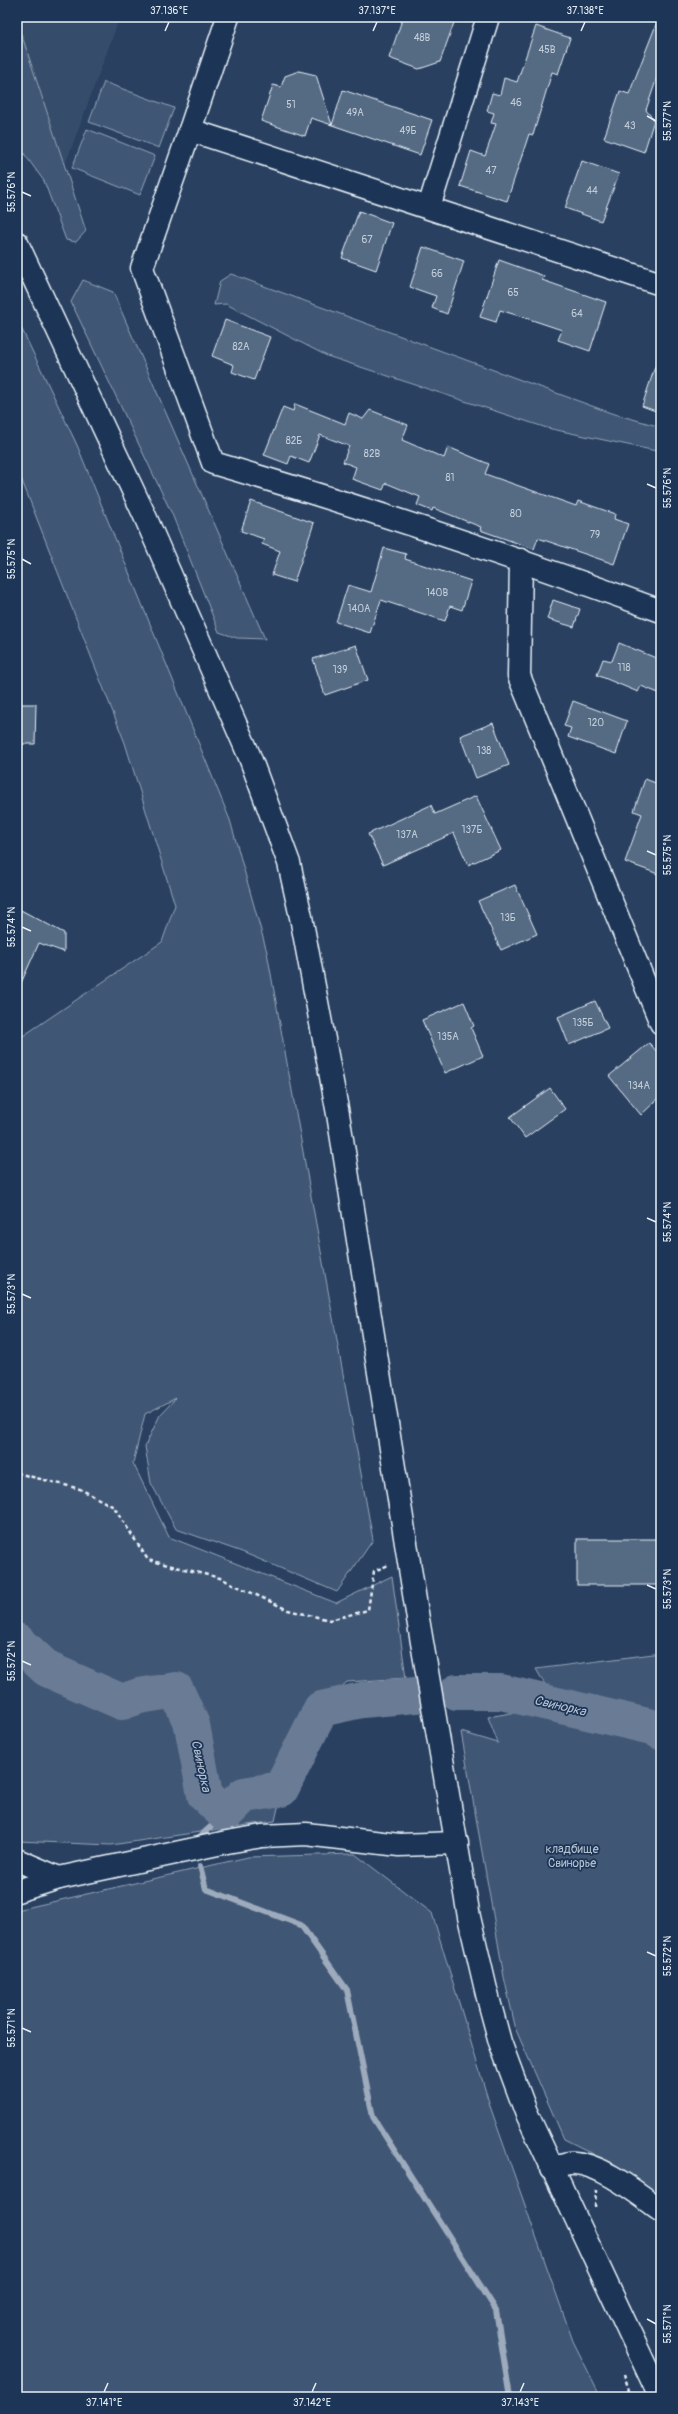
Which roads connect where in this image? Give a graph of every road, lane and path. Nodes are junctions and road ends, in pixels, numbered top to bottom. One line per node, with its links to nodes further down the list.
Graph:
1 (228, 17): 3 (street)
2 (488, 17): 4 (street)
3 (190, 130): 4 (street); 7 (street)
4 (429, 207): 6 (street)
5 (17, 242): 11 (street)
6 (661, 284)
7 (521, 560): 8 (street); 9 (street)
8 (661, 611)
9 (661, 1023)
10 (17, 1473): 11 (path)
11 (409, 1558): 12 (street)
12 (457, 1843): 14 (street); 16 (street)
13 (17, 1860): 14 (street)
14 (59, 1878): 15 (street)
15 (17, 1891)
16 (552, 2169): 17 (street); 18 (street)
17 (661, 2210)
18 (660, 2397)

